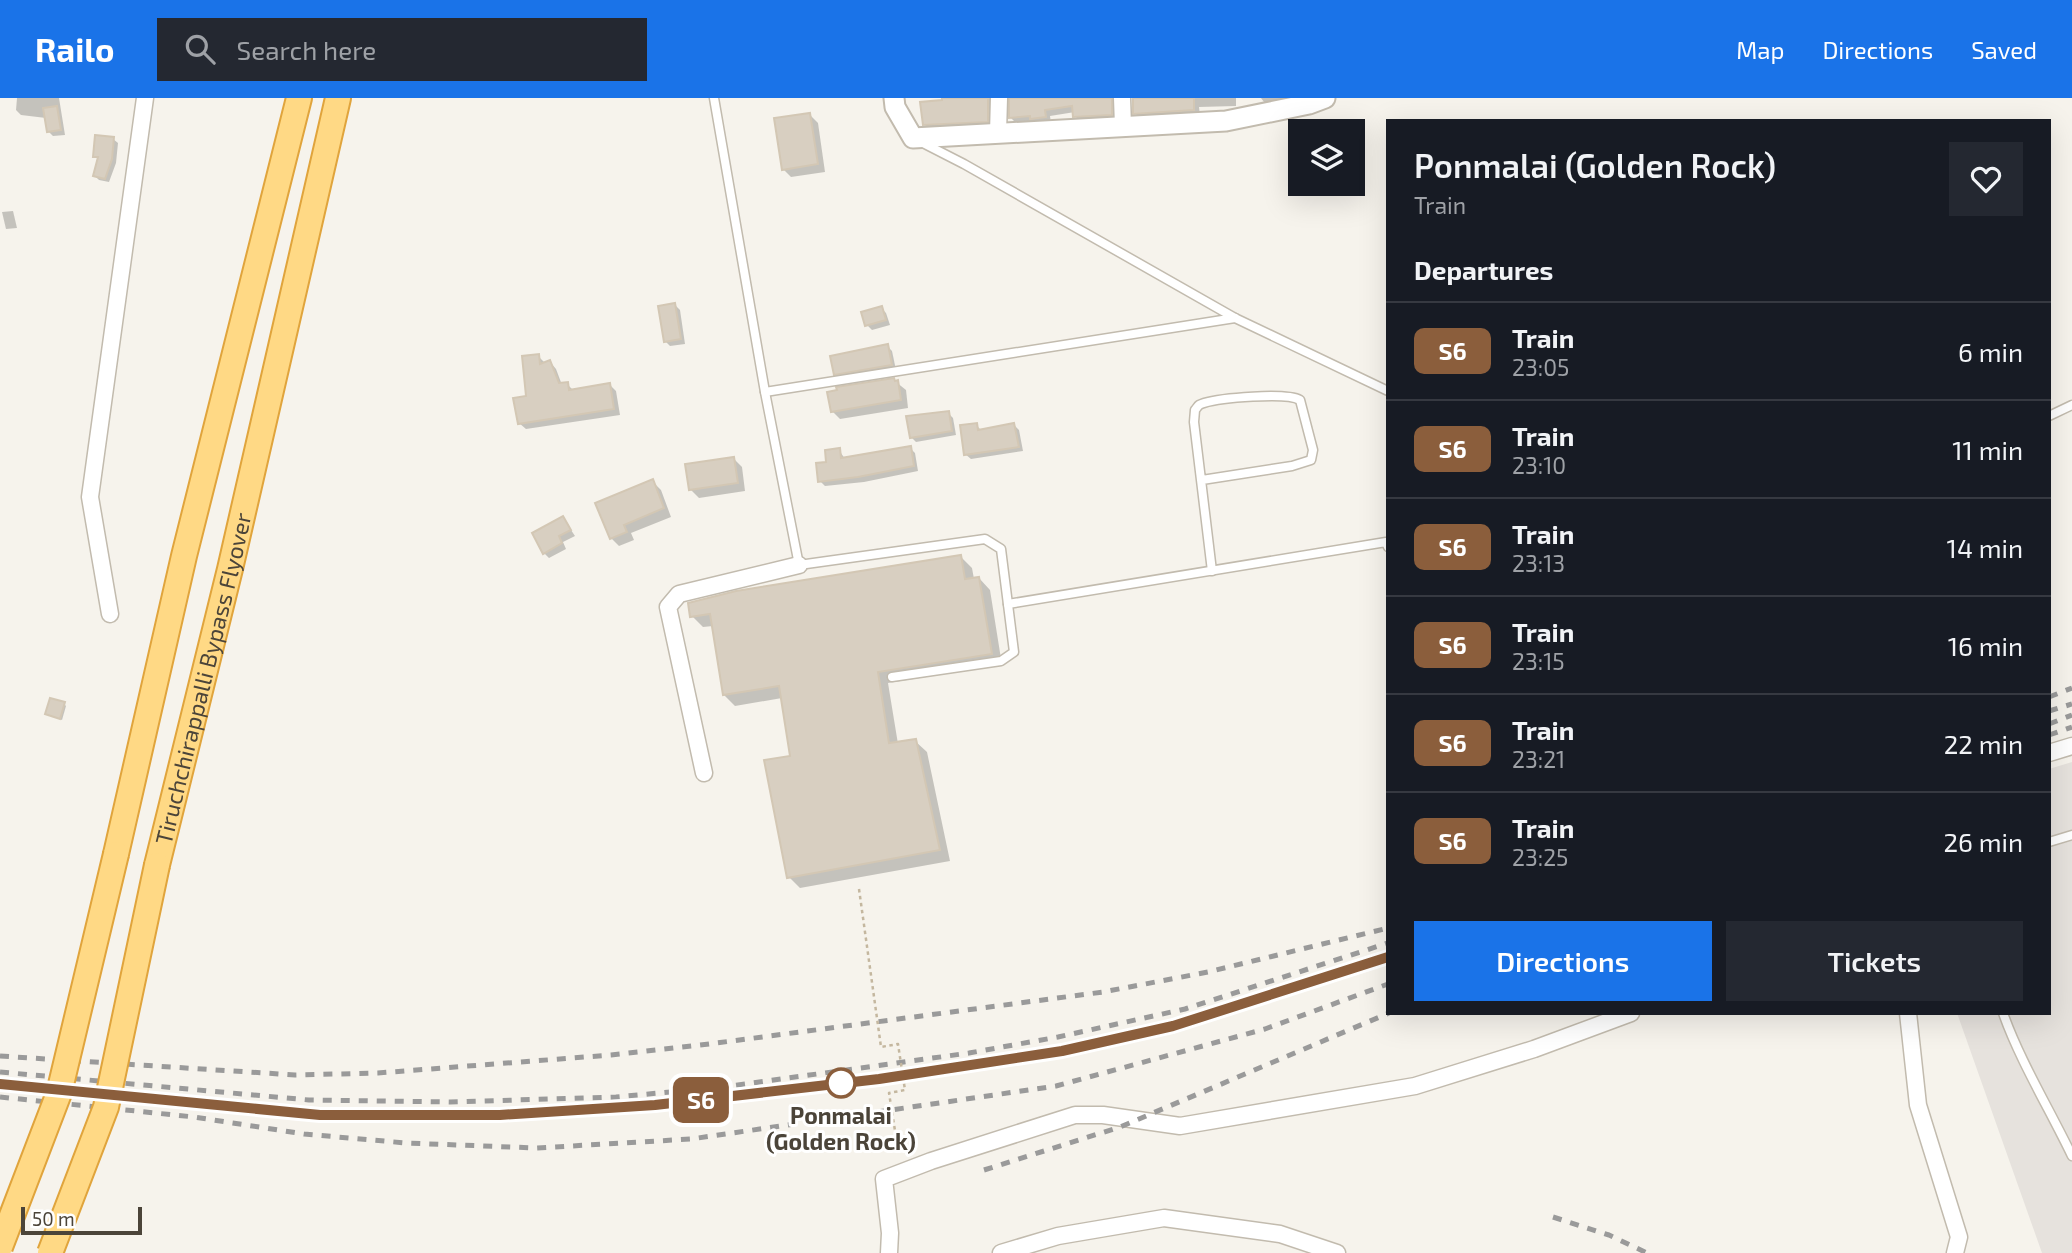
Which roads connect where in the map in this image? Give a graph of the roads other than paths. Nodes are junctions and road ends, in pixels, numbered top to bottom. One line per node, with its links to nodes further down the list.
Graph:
1 (145, 98): 22 (street)
2 (299, 98): 33 (highway, Tiruchchirappalli Bypass Flyover, bridge)
3 (338, 98): 34 (highway, Tiruchchirappalli Bypass Flyover, bridge)
4 (714, 98): 14 (lane)
5 (894, 98): 11 (street)
6 (999, 98): 10 (street)
7 (1122, 98): 9 (street)
8 (1319, 99): 9 (street)
9 (1123, 126): 10 (street)
10 (998, 133): 11 (street)
11 (913, 138): 12 (lane)
12 (1235, 318): 13 (lane); 14 (lane)
13 (1386, 390)
14 (765, 391): 19 (lane)
15 (2072, 405): 16 (lane)
16 (2051, 415)
17 (1202, 480): 17 (lane); 20 (lane)
18 (1386, 542): 20 (lane)
19 (799, 565): 21 (lane); 26 (street)
20 (1212, 571): 21 (lane)
21 (1008, 604): 23 (lane)
22 (110, 614)
23 (892, 677)
24 (2072, 746): 25 (street)
25 (2051, 752)
26 (704, 773)
27 (2072, 835): 28 (lane)
28 (2051, 841)
29 (1626, 1015): 35 (street)
30 (1908, 1015): 38 (street)
31 (2004, 1015): 32 (lane)
32 (2072, 1156)
33 (0, 1247)
34 (50, 1253)
35 (889, 1253)
36 (1001, 1253): 37 (street)
37 (1337, 1253)
38 (1955, 1253)

